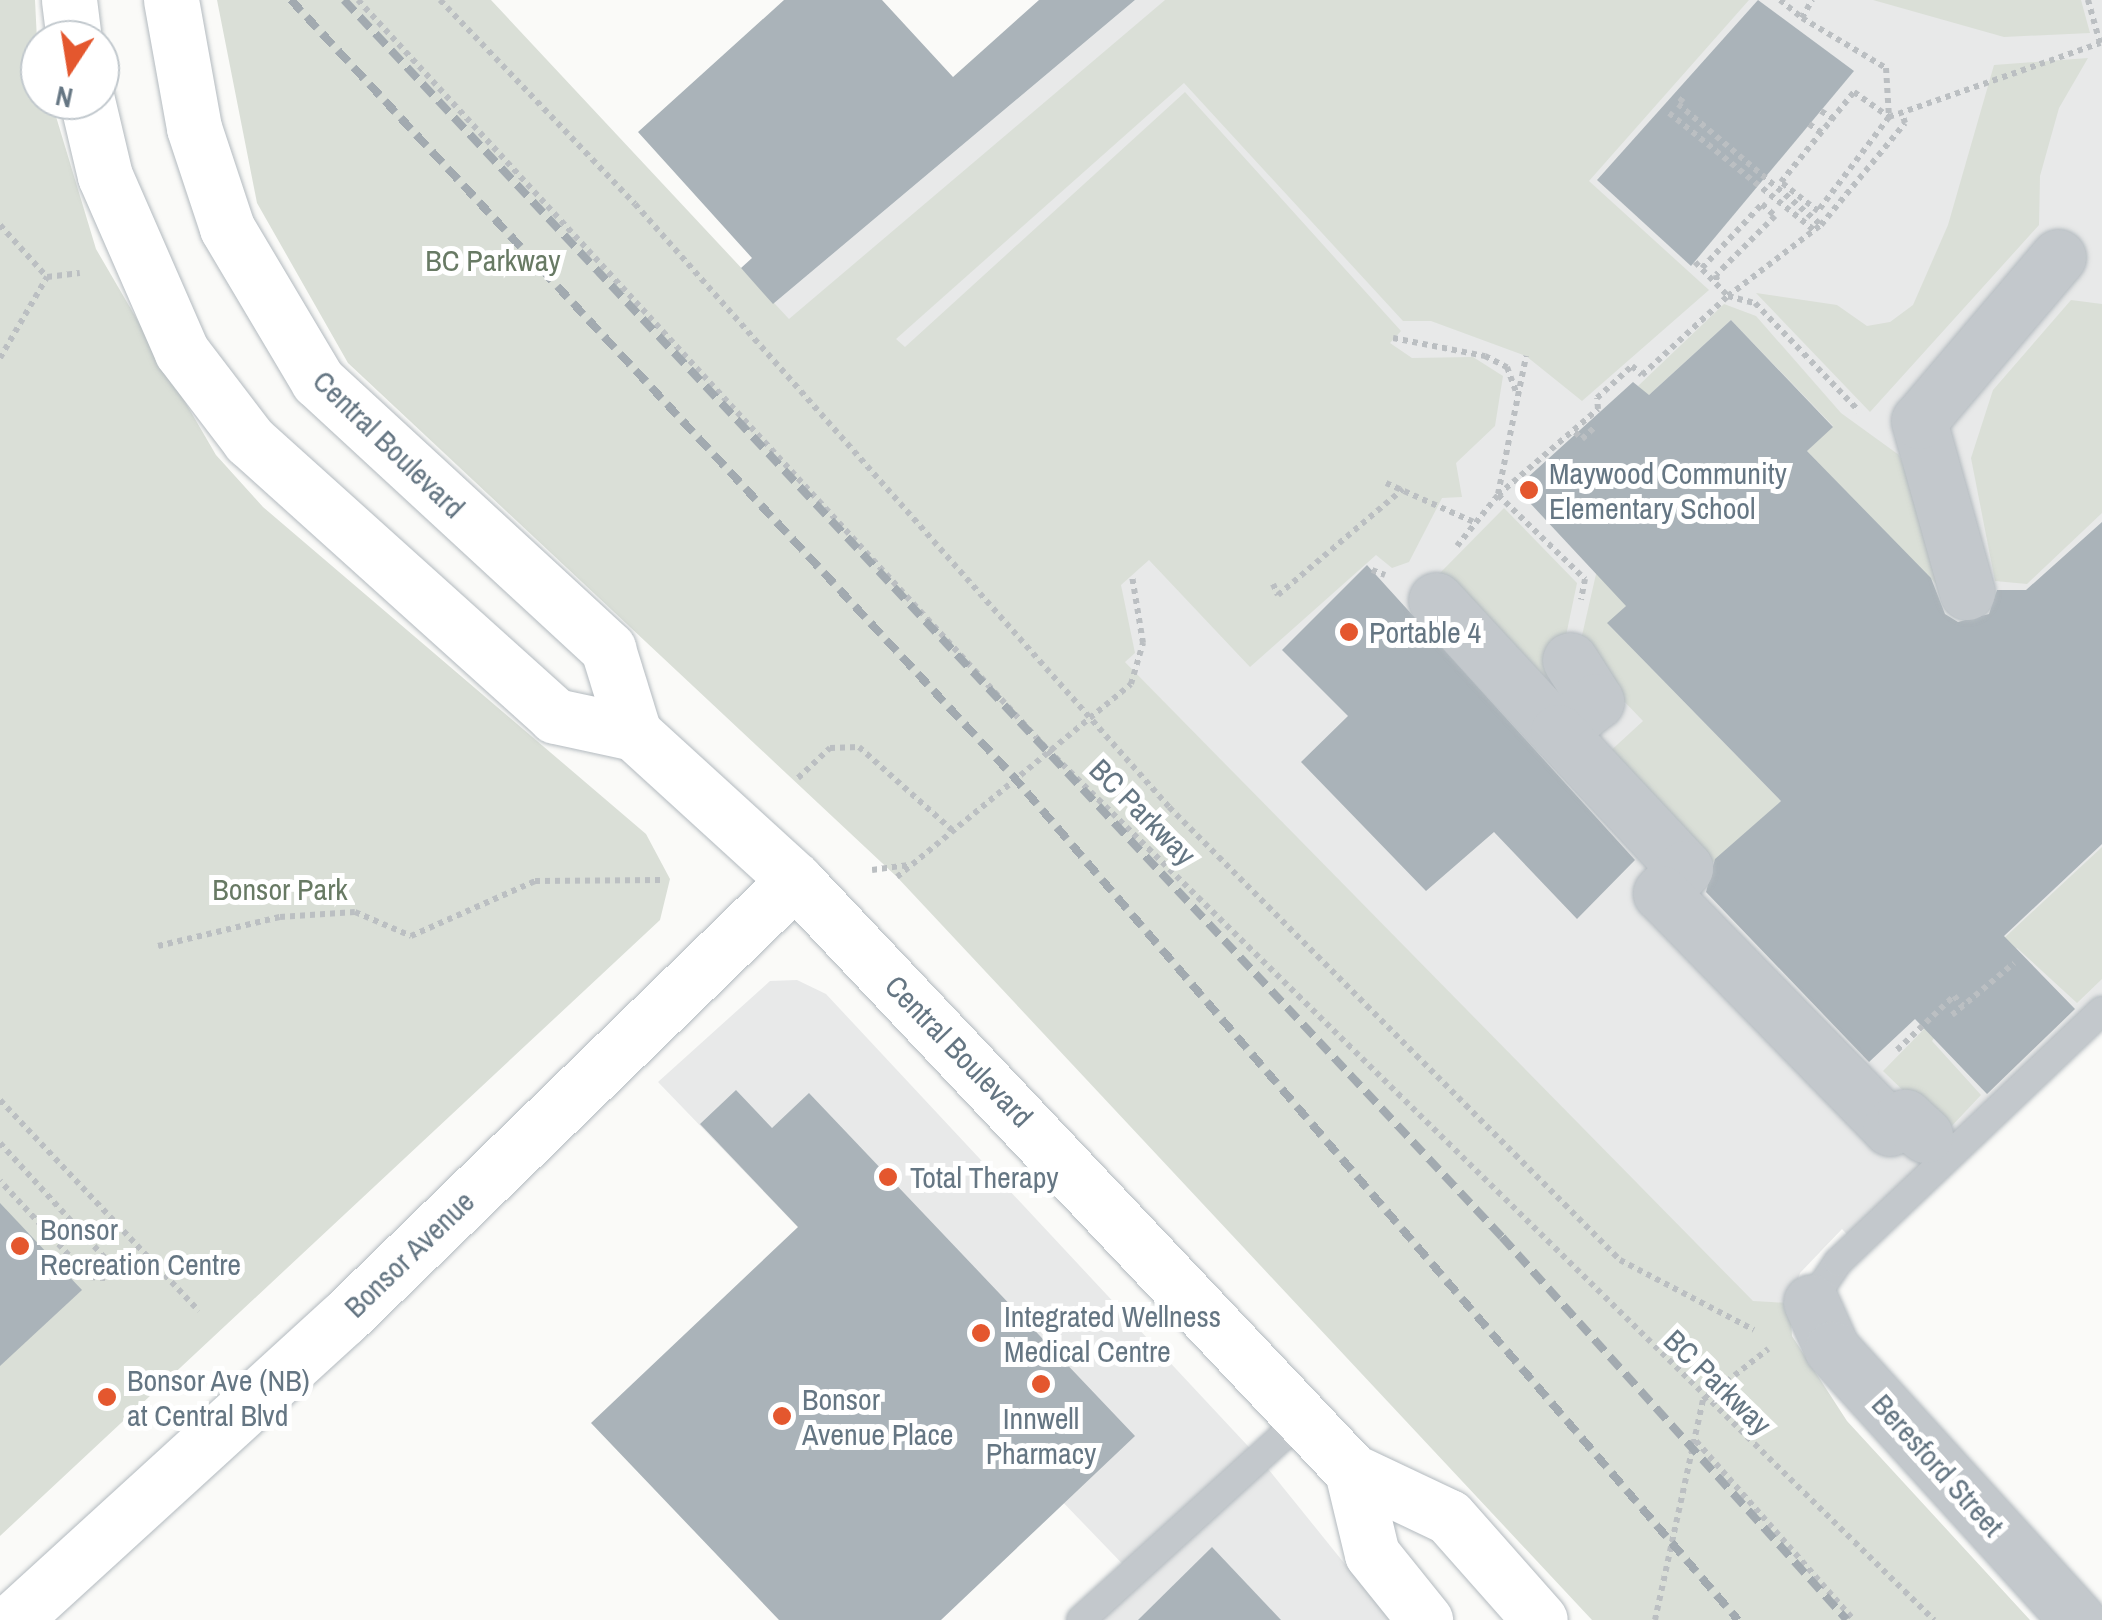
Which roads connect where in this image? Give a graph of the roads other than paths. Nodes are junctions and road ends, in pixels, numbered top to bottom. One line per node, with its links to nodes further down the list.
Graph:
1 (171, 0): 8 (street, Central Boulevard)
2 (94, 120): 8 (street)
3 (2058, 257): 4 (street)
4 (1968, 592)
5 (1436, 600): 7 (street)
6 (1570, 660): 7 (street)
7 (1558, 732): 11 (street)
8 (634, 733): 9 (street, Central Boulevard)
9 (796, 880): 13 (street, Central Boulevard); 15 (street, Bonsor Avenue)
10 (2102, 1010): 12 (lane)
11 (1926, 1135)
12 (1811, 1302): 19 (street, Beresford Street)
13 (1306, 1415): 14 (street, Central Boulevard); 16 (lane)
14 (1352, 1471): 17 (street, Central Boulevard); 18 (street, Central Boulevard)
15 (13, 1620)
16 (1081, 1620)
17 (1426, 1620)
18 (1540, 1620)
19 (2078, 1620)

